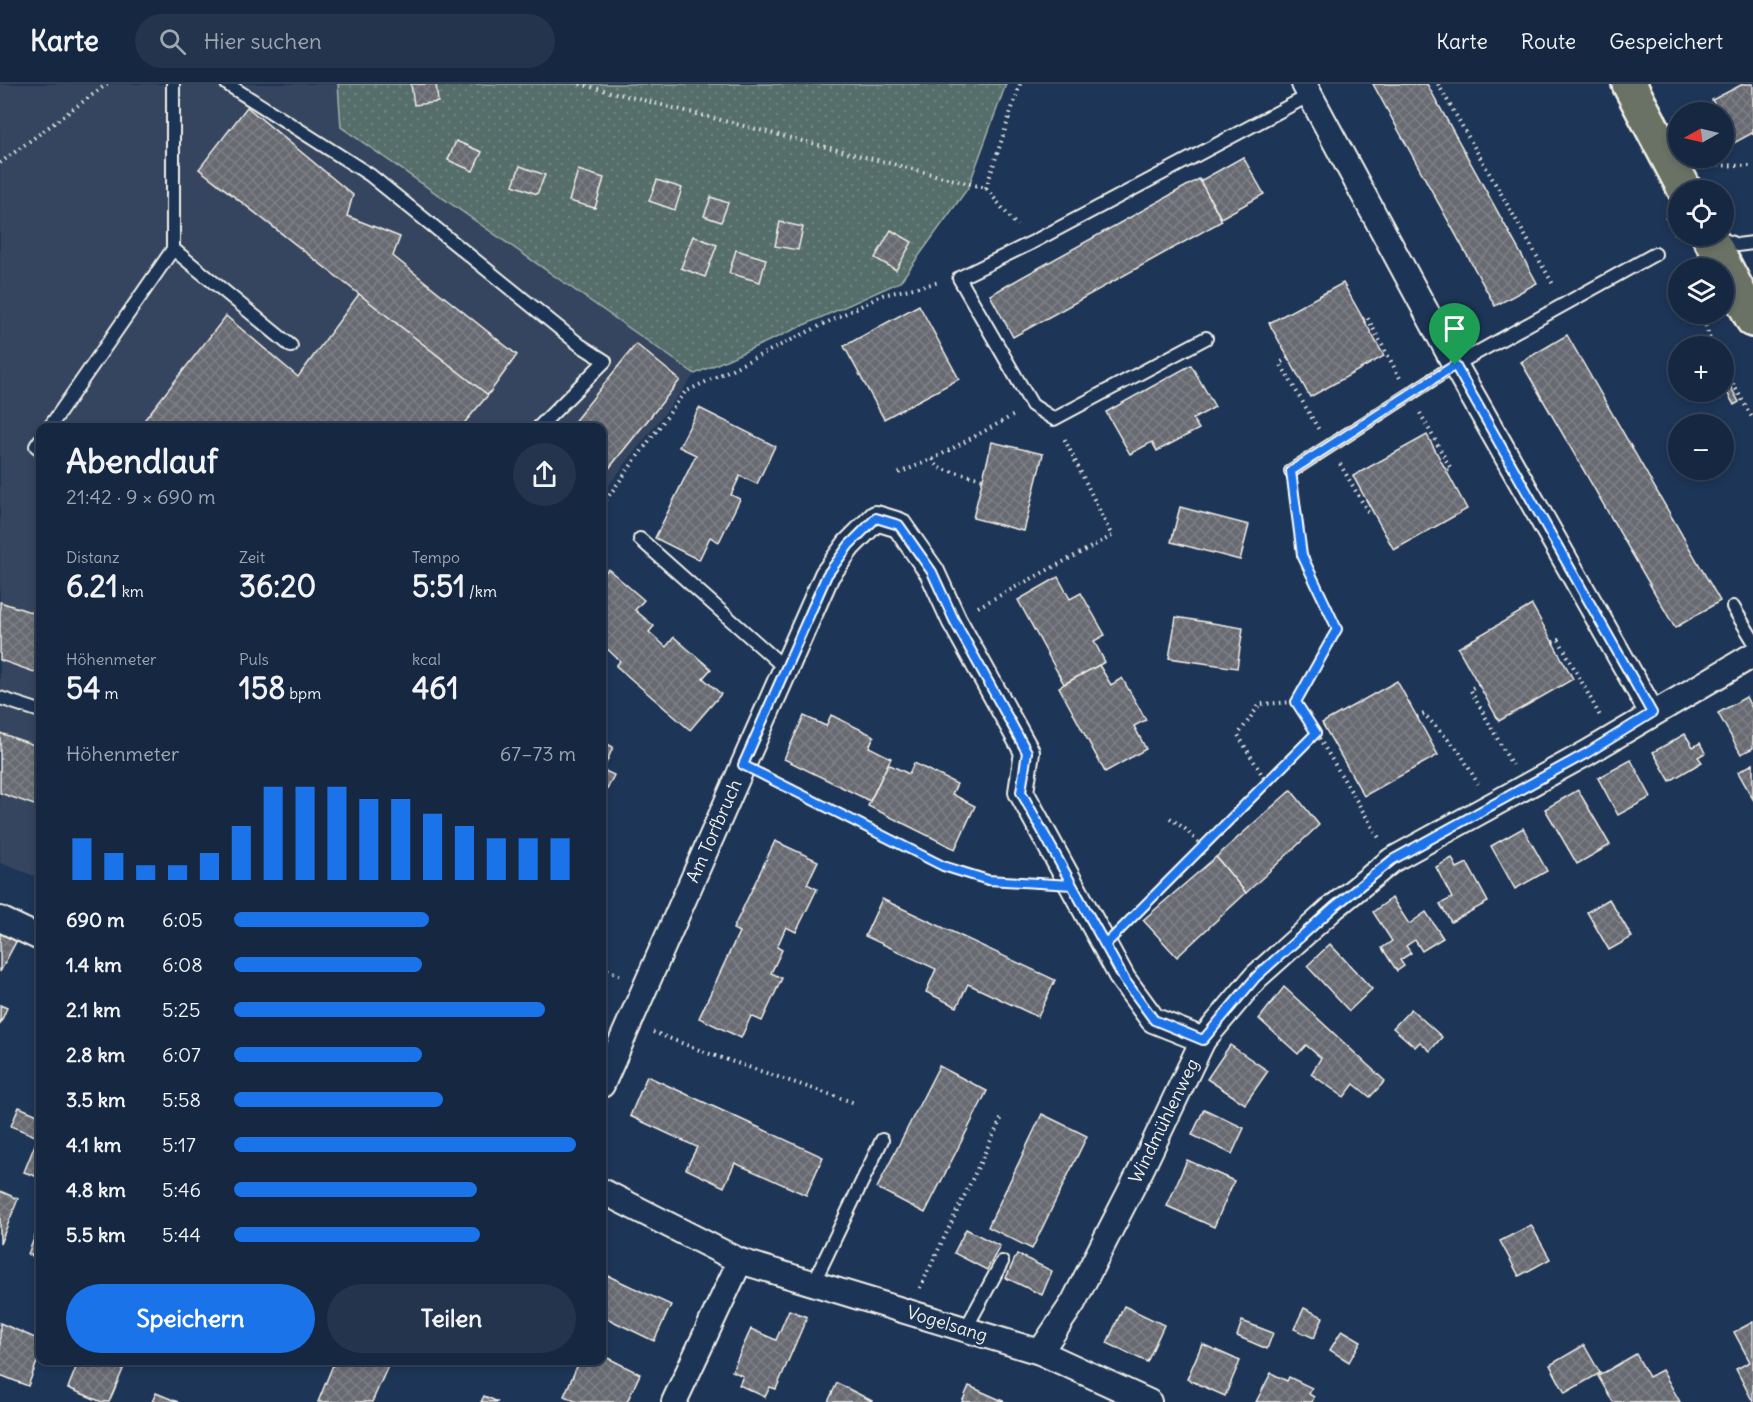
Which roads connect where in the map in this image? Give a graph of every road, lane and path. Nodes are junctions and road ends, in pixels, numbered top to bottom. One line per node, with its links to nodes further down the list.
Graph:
1 (107, 84): 9 (path)
2 (173, 84): 18 (lane)
3 (228, 84): 31 (lane)
4 (580, 84): 13 (path)
5 (1020, 84): 13 (path)
6 (1438, 84): 21 (path)
7 (1629, 84): 11 (main road)
8 (1307, 90): 14 (lane); 25 (street)
9 (0, 163)
10 (1753, 166): 12 (path)
11 (1679, 180)
12 (1684, 180)
13 (986, 188): 14 (path)
14 (1030, 243): 20 (lane)
15 (1753, 243): 16 (lane)
16 (1734, 244)
17 (1714, 246): 22 (main road)
18 (173, 249): 24 (lane); 30 (lane)
19 (1655, 254): 21 (lane)
20 (959, 278): 27 (lane); 36 (path)
21 (1564, 304): 25 (lane)
22 (1753, 320)
23 (1206, 339): 28 (lane)
24 (291, 346)
25 (1455, 365): 33 (lane); 48 (street)
26 (1734, 386): 29 (path)
27 (1032, 405): 28 (lane); 32 (path)
28 (1054, 419): 39 (path)
29 (1753, 419)
30 (52, 423)
31 (543, 423)
32 (933, 459): 34 (path); 35 (path)
33 (1291, 471): 46 (path)
34 (899, 473)
35 (983, 479)
36 (606, 500)
37 (640, 538): 43 (lane)
38 (1733, 607): 40 (lane)
39 (954, 620): 43 (street, Am Torfbruch); 59 (street, Am Torfbruch)
40 (1753, 640)
41 (1552, 642): 51 (path)
42 (1753, 655): 48 (street, Windmühlenweg)
43 (786, 669): 52 (street, Am Torfbruch)
44 (1479, 685): 54 (path)
45 (0, 698): 47 (lane)
46 (1296, 702): 50 (path); 53 (path)
47 (36, 710)
48 (1652, 713): 51 (street, Windmühlenweg)
49 (1417, 717): 55 (path)
50 (1316, 733): 53 (path); 58 (path)
51 (1611, 738): 54 (street, Windmühlenweg)
52 (743, 765): 59 (path); 63 (street, Am Torfbruch)
53 (1267, 783): 57 (path)
54 (1524, 787): 55 (street, Windmühlenweg)
55 (1491, 806): 58 (street, Windmühlenweg)
56 (1170, 818): 57 (path)
57 (1203, 847): 62 (path)
58 (1392, 860): 64 (street, Windmühlenweg)
59 (1072, 885): 62 (street, Am Torfbruch)
60 (0, 919): 61 (street)
61 (36, 936)
62 (1105, 945): 64 (street, Am Torfbruch)
63 (630, 1023): 65 (street, Am Torfbruch); 66 (path)
64 (1203, 1040): 75 (street, Windmühlenweg)
65 (606, 1076)
66 (855, 1103)
67 (1003, 1115): 73 (path)
68 (882, 1140): 72 (lane)
69 (606, 1193): 70 (street, Vogelsang)
70 (740, 1262): 72 (street, Vogelsang); 76 (street)
71 (1002, 1262): 74 (lane)
72 (813, 1284): 73 (street, Vogelsang)
73 (908, 1313): 74 (street, Vogelsang)
74 (964, 1330): 75 (street, Vogelsang)
75 (1040, 1352): 77 (street, Vogelsang)
76 (674, 1402)
77 (1149, 1402)

